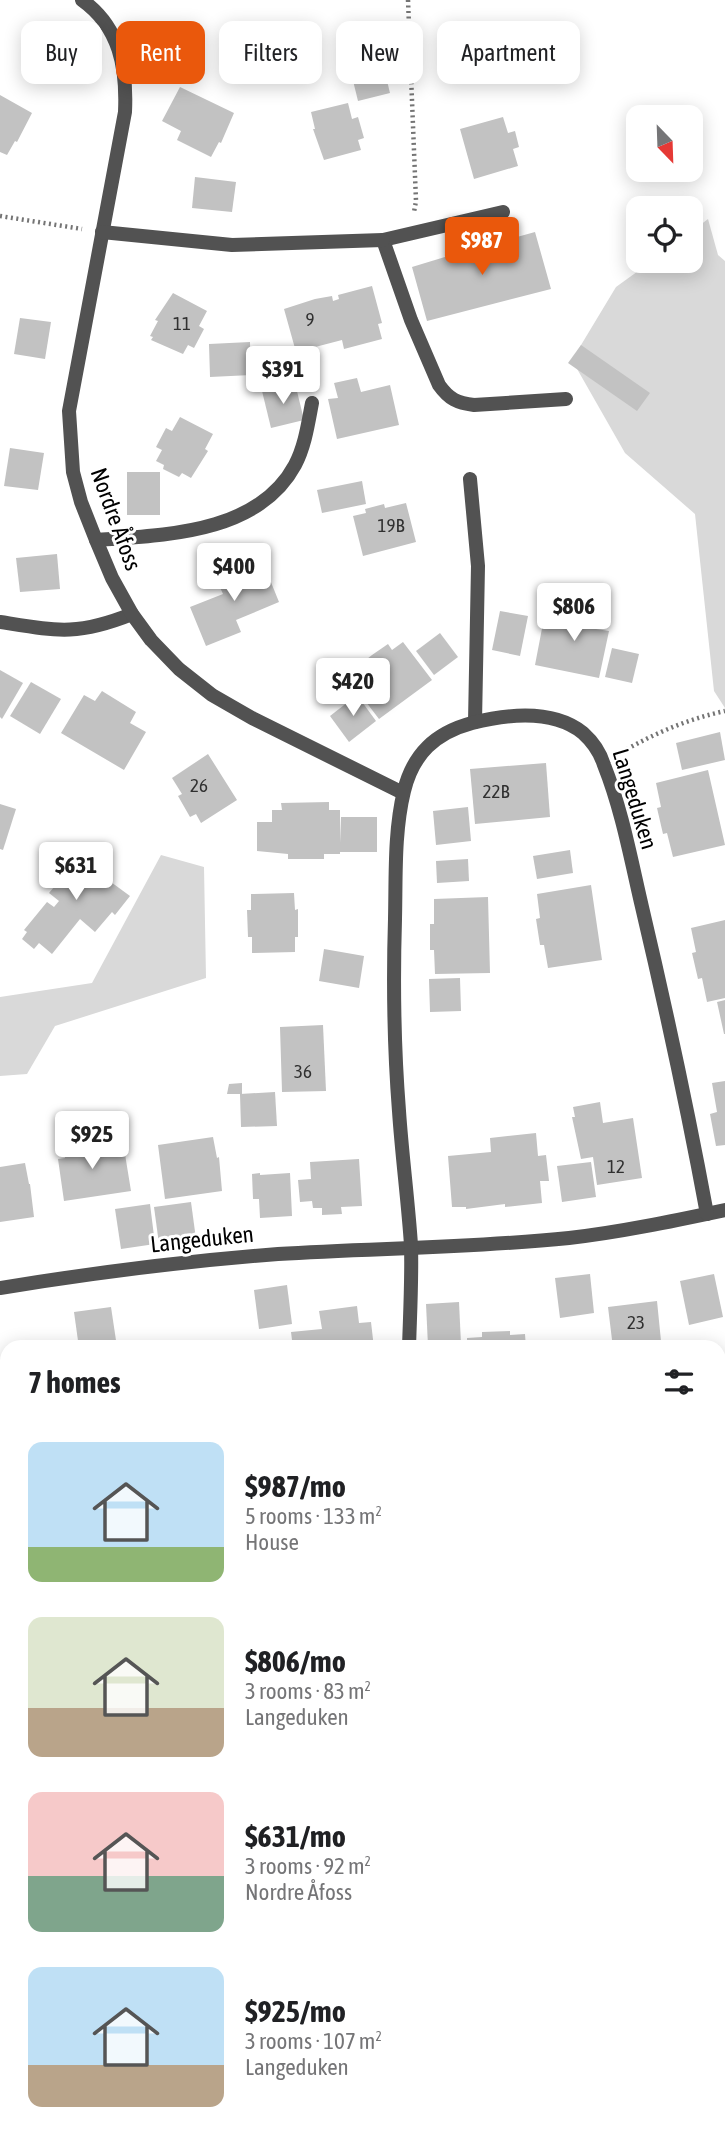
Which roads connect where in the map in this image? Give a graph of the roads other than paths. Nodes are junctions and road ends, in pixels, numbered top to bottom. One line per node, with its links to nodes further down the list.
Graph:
1 (82, 0): 3 (street, Nordre Åfoss)
2 (503, 212): 4 (street)
3 (102, 232): 4 (street); 8 (street, Nordre Åfoss)
4 (383, 240): 5 (street)
5 (566, 399)
6 (312, 403): 8 (street)
7 (470, 479): 11 (street)
8 (96, 540): 9 (street, Nordre Åfoss)
9 (132, 614): 10 (street); 12 (street, Nordre Åfoss)
10 (0, 622)
11 (475, 722): 12 (street, Langeduken); 14 (street, Langeduken)
12 (403, 793): 15 (street, Langeduken)
13 (725, 1210): 14 (street, Langeduken)
14 (707, 1214): 15 (street, Langeduken)
15 (411, 1247): 16 (street, Langeduken); 17 (street, Langeduken)
16 (0, 1288)
17 (409, 1340)

